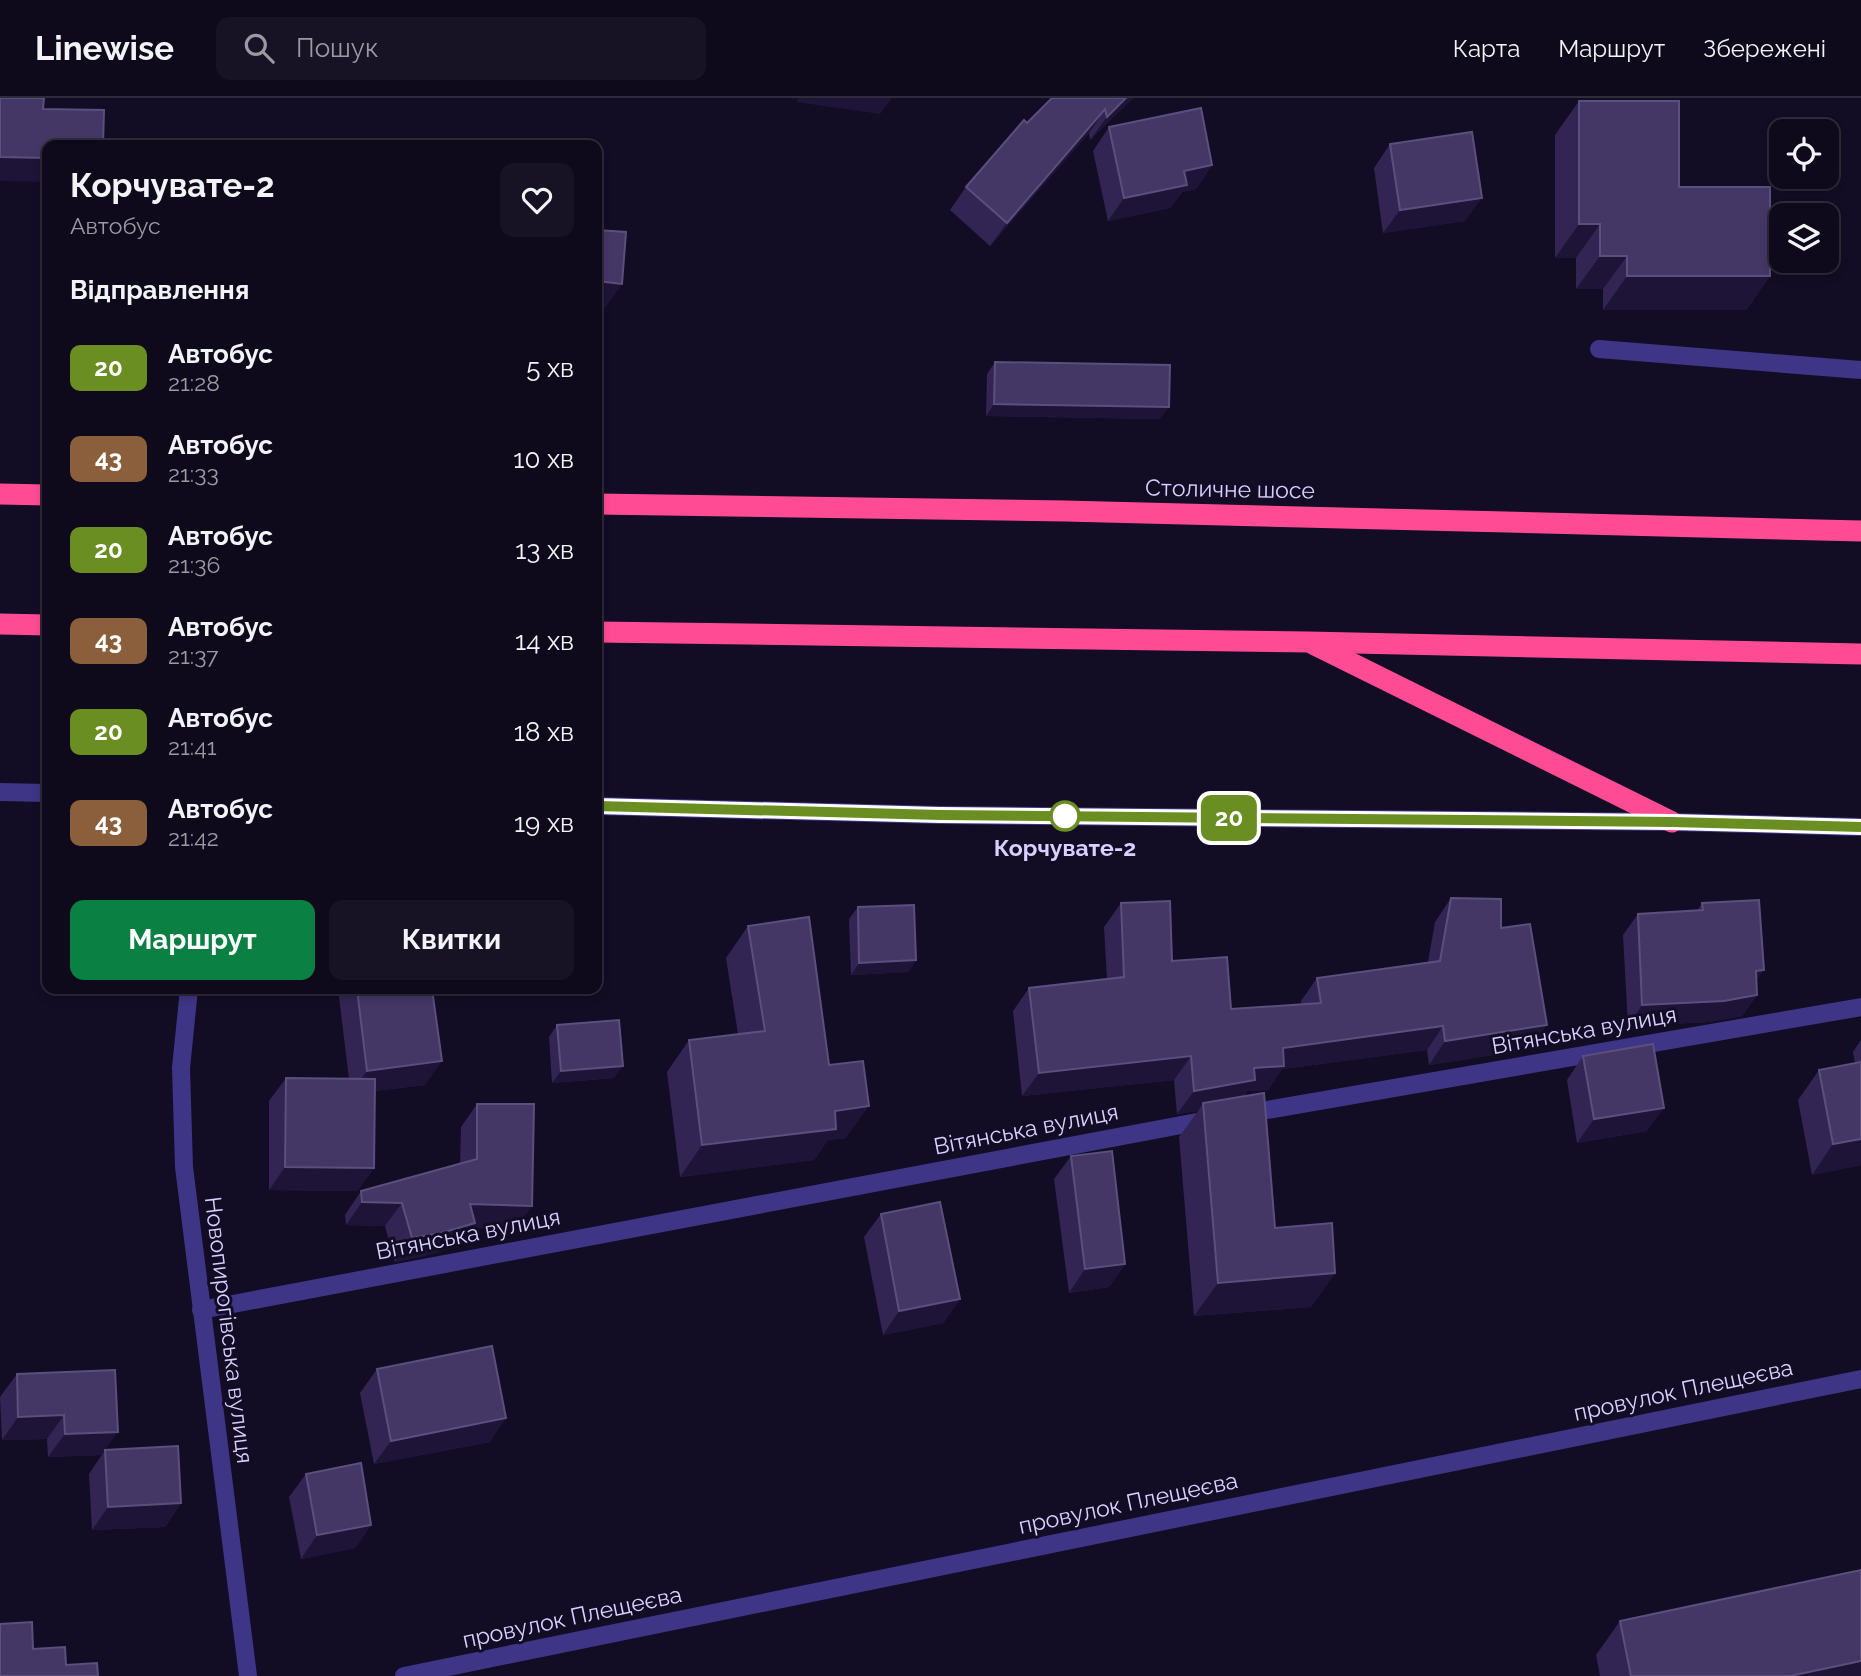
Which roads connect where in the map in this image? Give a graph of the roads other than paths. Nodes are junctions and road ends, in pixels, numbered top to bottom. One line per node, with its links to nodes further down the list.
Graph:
1 (1599, 349): 2 (street)
2 (1861, 370)
3 (0, 495): 4 (highway)
4 (42, 495)
5 (602, 504): 6 (highway, Столичне шосе)
6 (1861, 531)
7 (0, 624): 8 (highway)
8 (42, 625)
9 (602, 632): 10 (highway)
10 (1308, 642): 11 (highway); 15 (highway)
11 (1861, 654)
12 (0, 792): 13 (street)
13 (42, 793)
14 (602, 806): 15 (street)
15 (1672, 822): 16 (street)
16 (1861, 827)
17 (188, 994): 19 (street, Новопирогівська вулиця)
18 (1861, 1007): 19 (street, Вітянська вулиця)
19 (201, 1310): 21 (street, Новопирогівська вулиця)
20 (1861, 1379): 22 (street, провулок Плещеєва)
21 (248, 1676)
22 (404, 1676)

